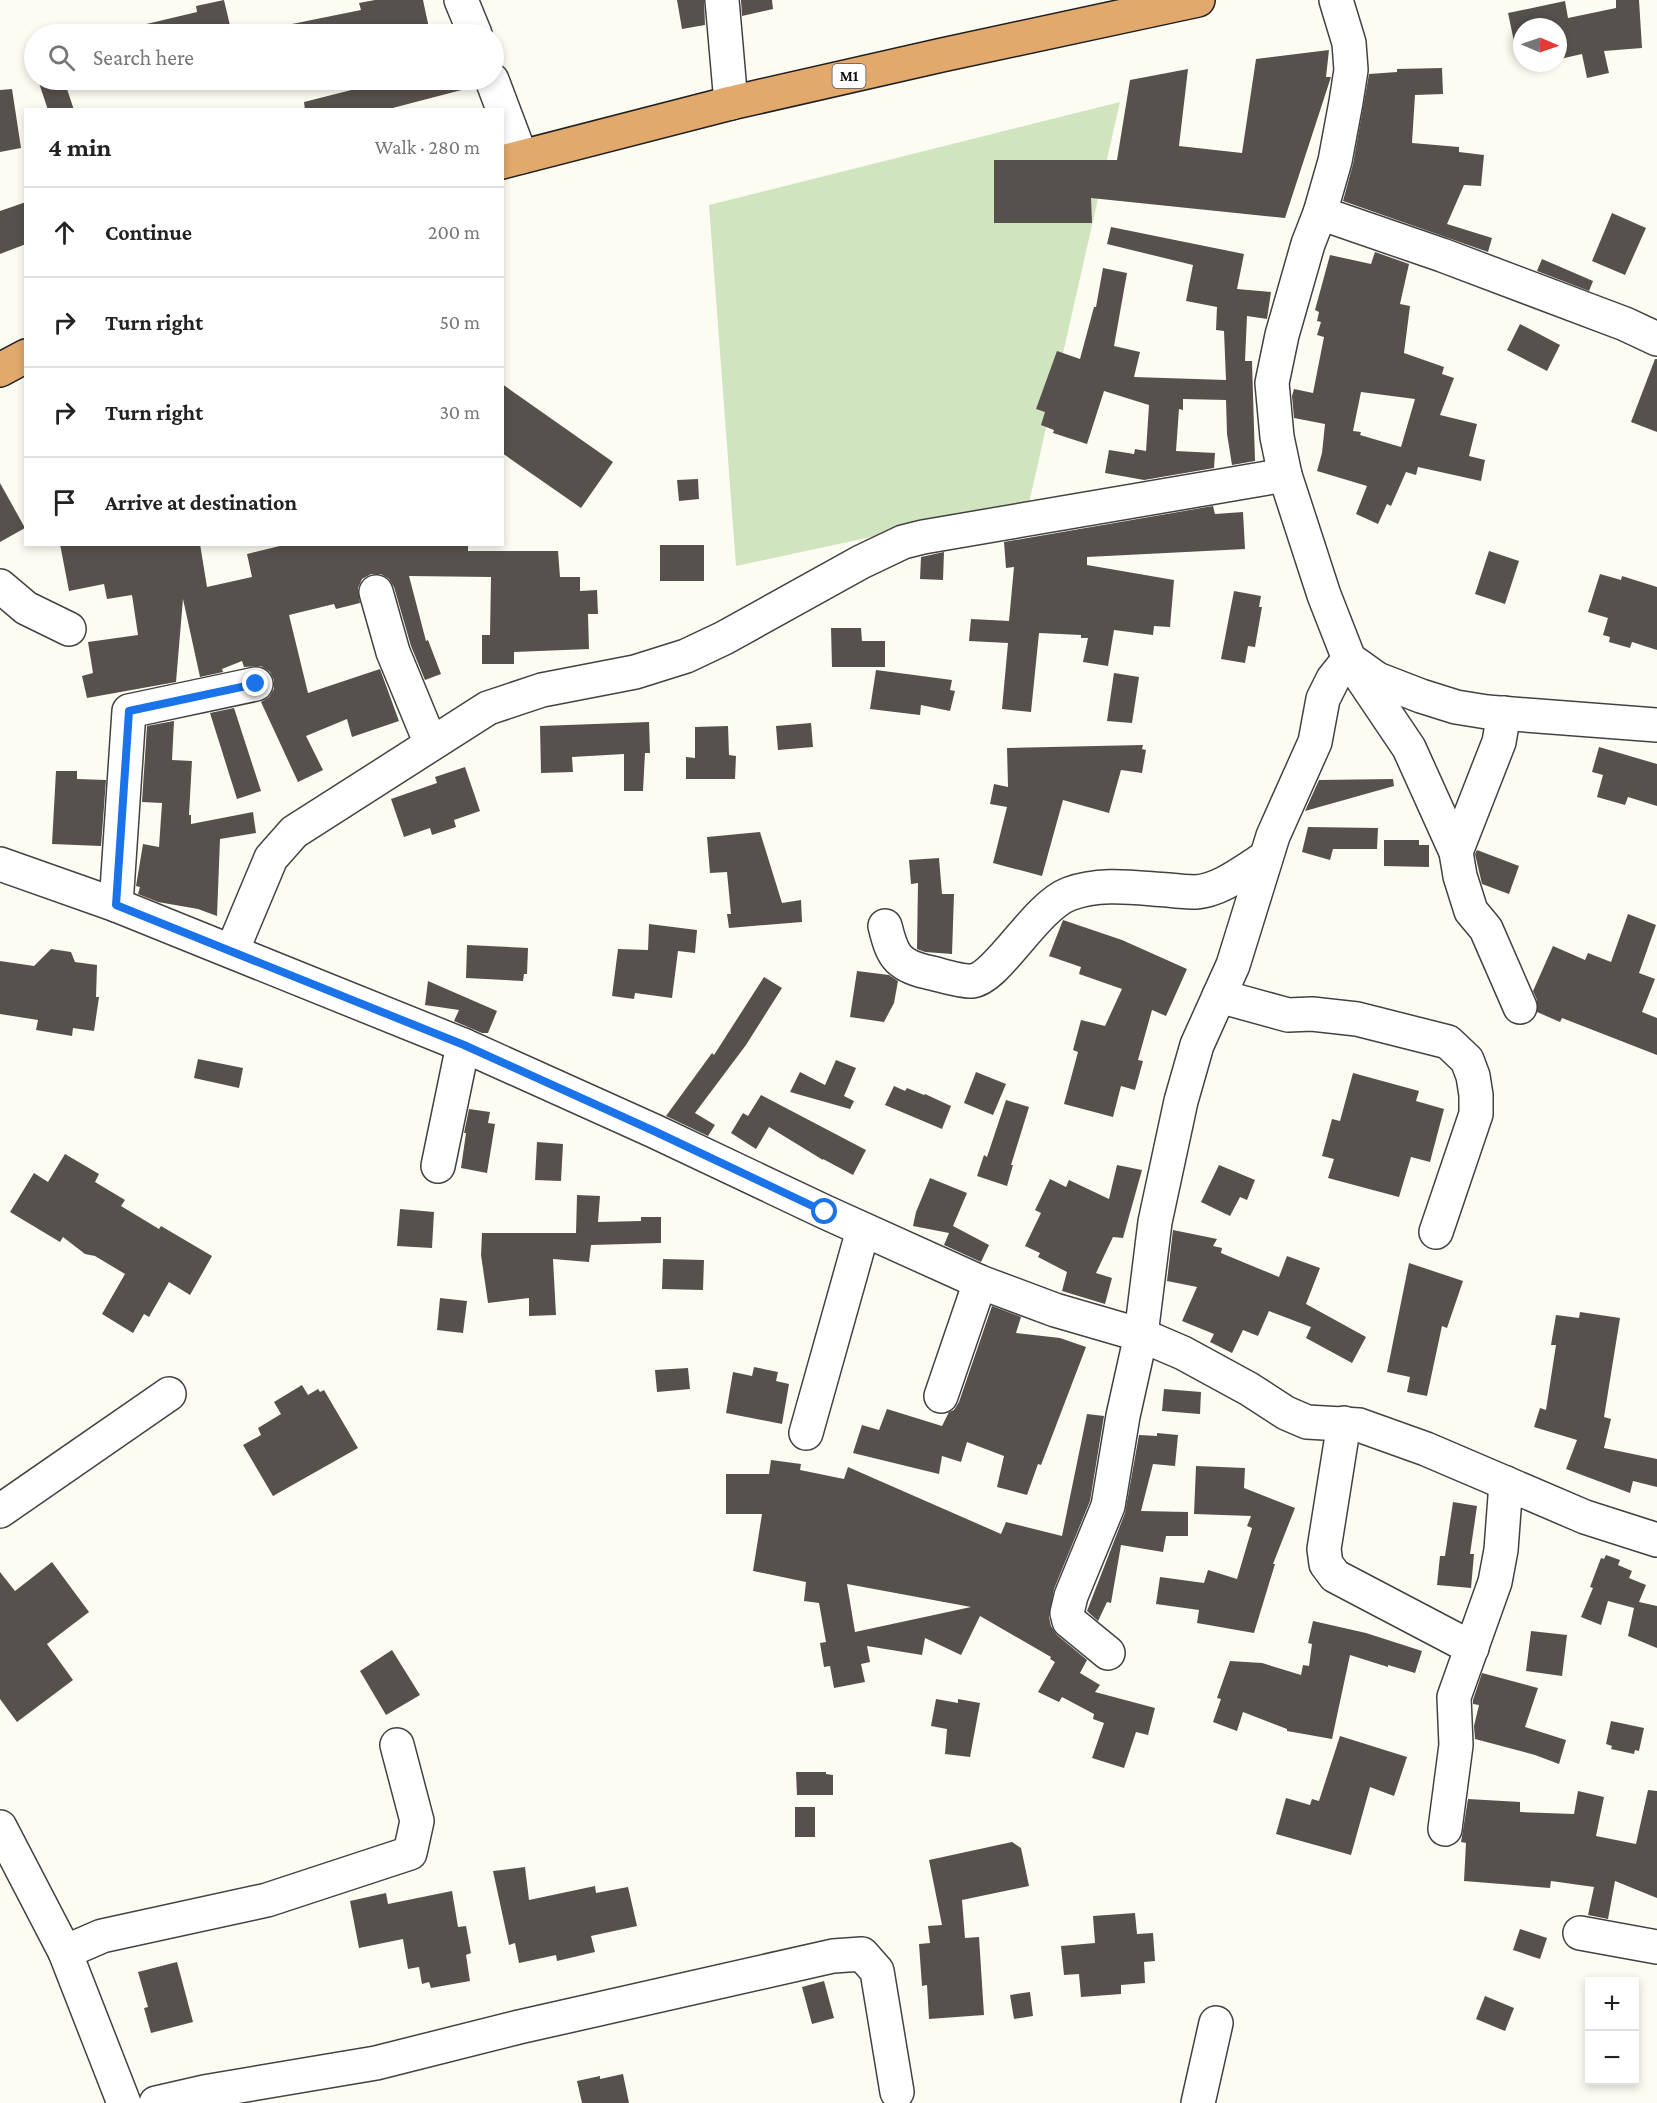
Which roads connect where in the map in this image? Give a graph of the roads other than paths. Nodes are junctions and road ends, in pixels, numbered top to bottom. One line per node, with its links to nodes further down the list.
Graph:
1 (462, 0): 5 (street)
2 (722, 0): 7 (street)
3 (1198, 0): 7 (highway, M1)
4 (1336, 0): 11 (street)
5 (471, 24)
6 (495, 90): 8 (street)
7 (730, 103): 10 (highway, M1)
8 (499, 108)
9 (504, 127): 10 (street)
10 (512, 159)
11 (1320, 213): 12 (street); 15 (street)
12 (1657, 339)
13 (24, 357): 14 (highway)
14 (0, 370)
15 (1285, 475): 19 (street); 23 (street)
16 (0, 586): 18 (street)
17 (376, 592): 23 (street)
18 (69, 628)
19 (1349, 659): 21 (street); 24 (street); 25 (street)
20 (256, 684): 27 (street)
21 (1504, 713): 22 (street); 24 (street)
22 (1657, 725)
23 (431, 744): 29 (street)
24 (1456, 852): 31 (street)
25 (1265, 858): 28 (street); 30 (street)
26 (0, 864): 27 (street)
27 (116, 905): 29 (street)
28 (885, 926)
29 (232, 951): 32 (street)
30 (1219, 996): 35 (street); 37 (street)
31 (1520, 1007)
32 (464, 1045): 33 (street); 34 (street)
33 (438, 1166)
34 (863, 1230): 36 (street); 41 (street)
35 (1436, 1232)
36 (980, 1282): 37 (street); 39 (street)
37 (1141, 1335): 40 (street); 46 (street)
38 (169, 1394): 43 (street)
39 (941, 1396)
40 (1344, 1423): 42 (street); 45 (street)
41 (806, 1433)
42 (1506, 1483): 44 (street); 45 (street)
43 (0, 1511)
44 (1657, 1540)
45 (1472, 1648): 49 (street)
46 (1108, 1653)
47 (397, 1745): 52 (street)
48 (0, 1827): 52 (street)
49 (1445, 1829)
50 (1581, 1933): 51 (street)
51 (1657, 1947)
52 (65, 1952): 55 (street)
53 (1216, 2023): 57 (street)
54 (897, 2092): 56 (street)
55 (124, 2103)
56 (156, 2103)
57 (1198, 2103)

